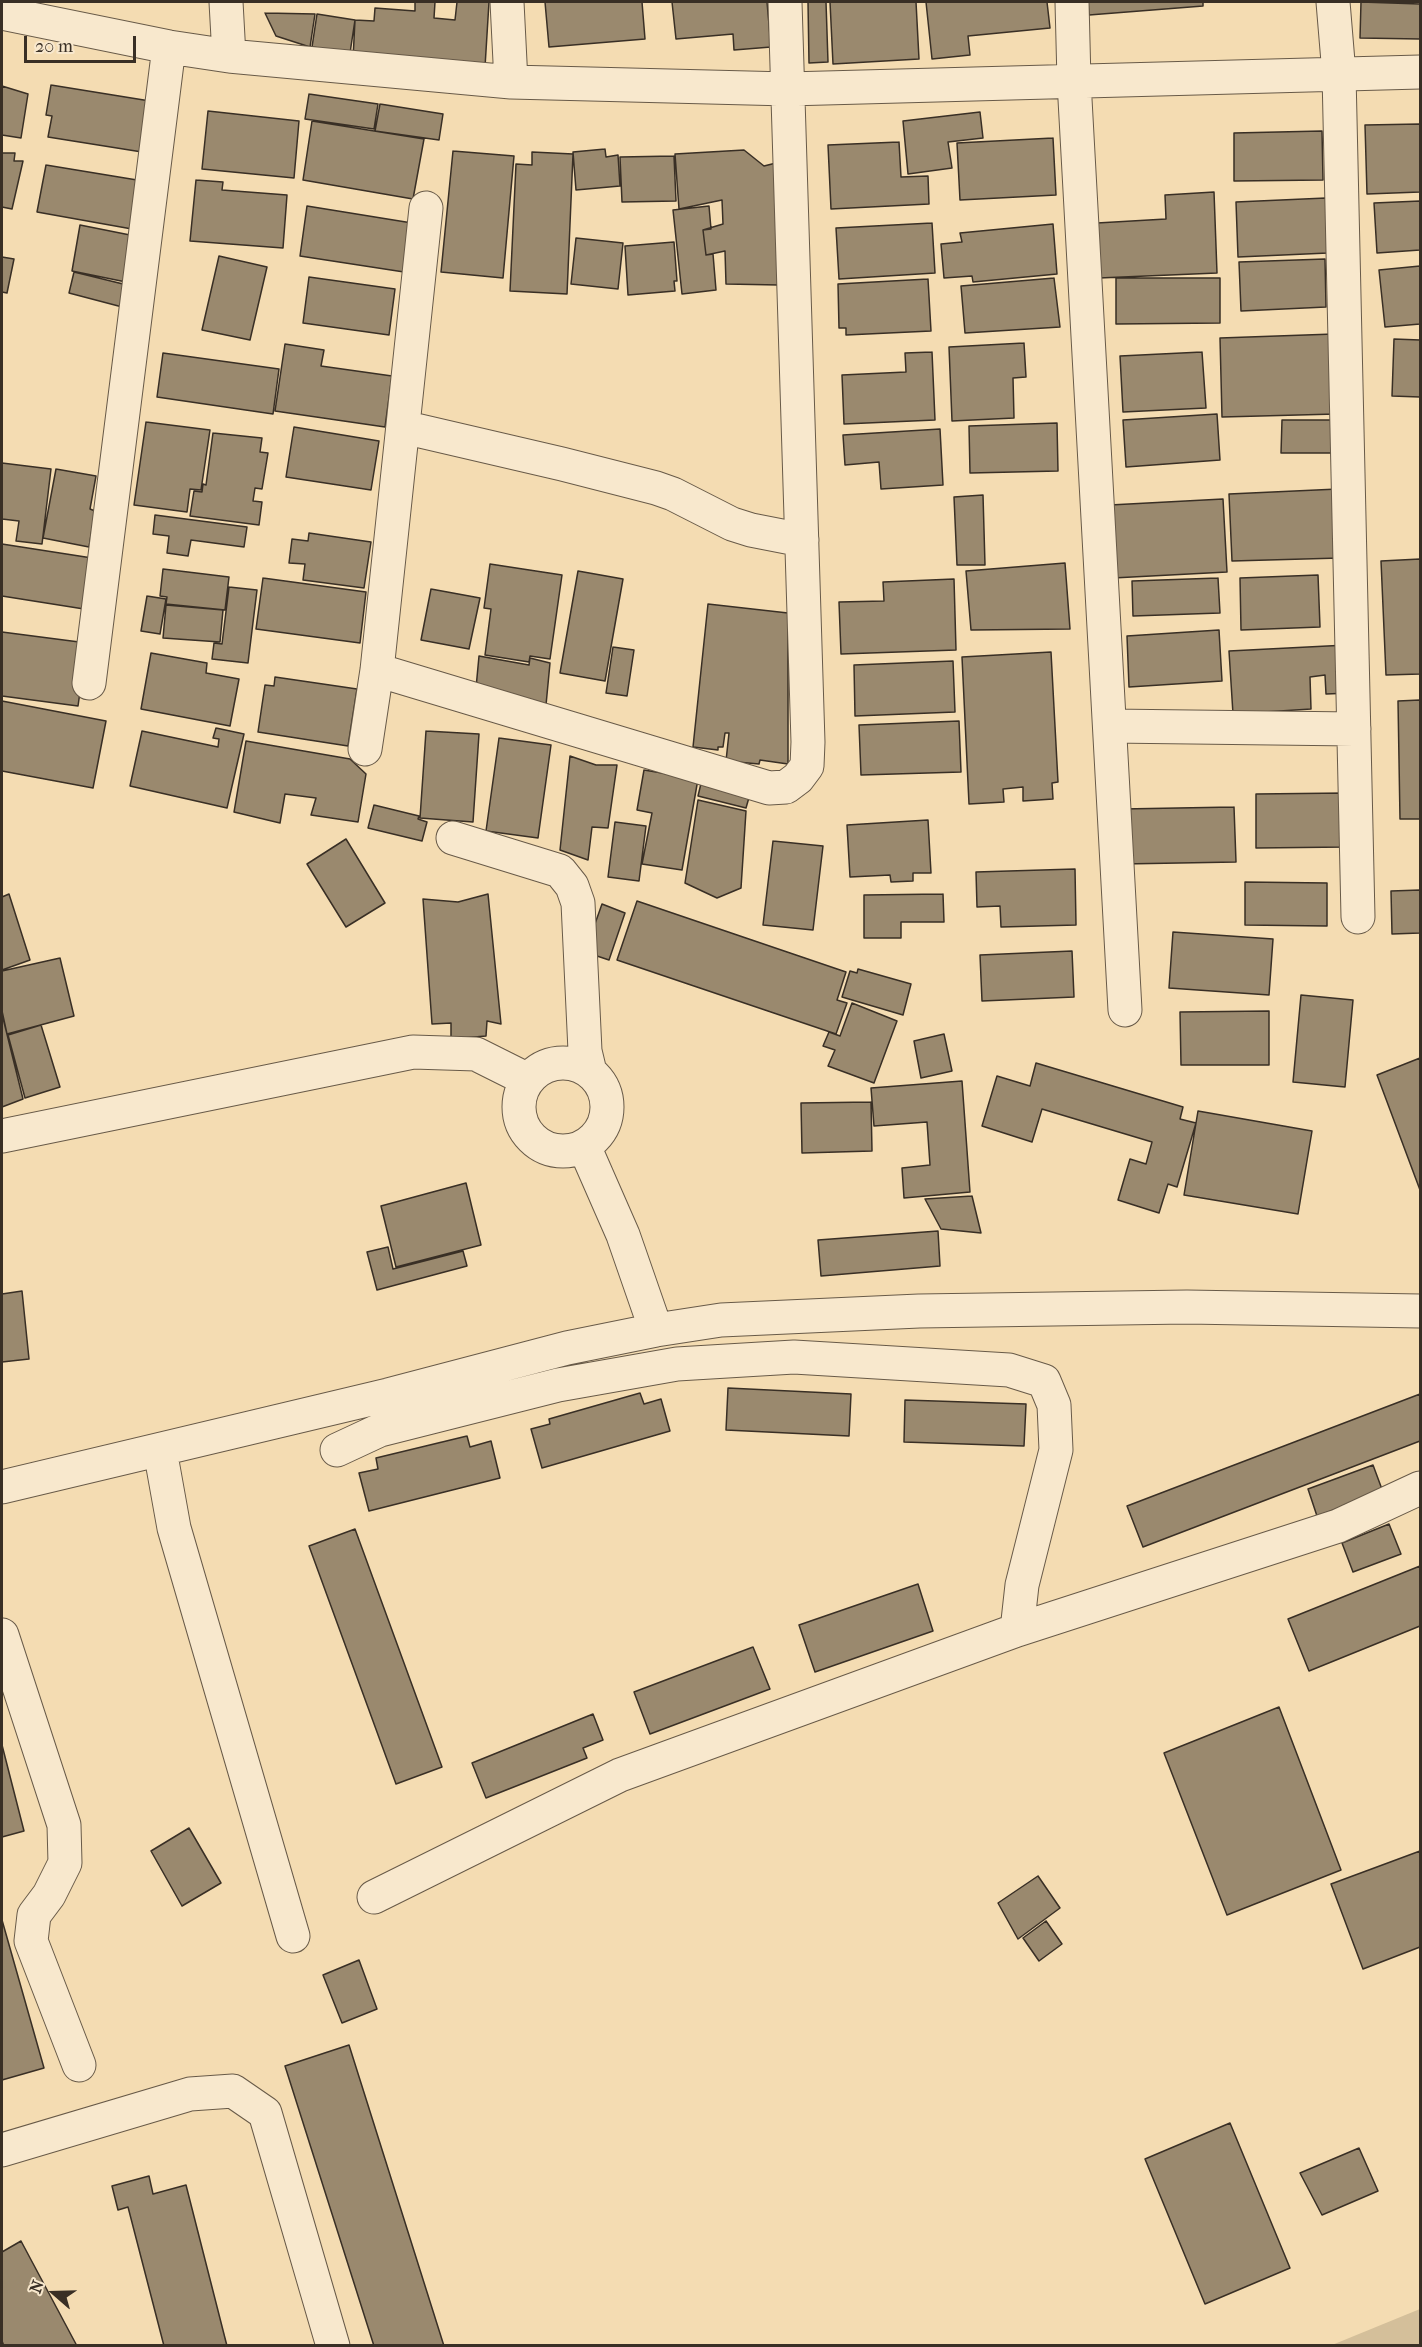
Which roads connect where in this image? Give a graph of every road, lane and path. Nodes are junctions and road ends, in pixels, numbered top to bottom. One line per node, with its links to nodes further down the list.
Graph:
1 (226, 2): 8 (street)
2 (507, 2): 12 (street)
3 (785, 2): 13 (street)
4 (1072, 2): 11 (street)
5 (1333, 2): 10 (street)
6 (2, 13): 7 (street)
7 (169, 47): 8 (street); 18 (street)
8 (229, 56): 12 (street)
9 (1420, 72): 10 (street)
10 (1339, 74): 11 (street); 20 (street)
11 (1074, 81): 13 (street); 19 (street)
12 (511, 82): 13 (street)
13 (788, 89): 16 (street)
14 (426, 208): 15 (street)
15 (403, 428): 16 (street); 17 (street)
16 (802, 540): 17 (street)
17 (377, 670): 21 (street)
18 (89, 683)
19 (1110, 726): 20 (street); 24 (street)
20 (1354, 729): 23 (street)
21 (365, 749)
22 (453, 838): 25 (street)
23 (1358, 917)
24 (1125, 1010)
25 (590, 1072): 26 (street); 28 (street)
26 (528, 1080): 27 (street); 28 (street)
27 (2, 1136)
28 (584, 1146): 30 (street)
29 (1420, 1311): 30 (street)
30 (656, 1330): 31 (street)
31 (160, 1450): 33 (street); 38 (street)
32 (337, 1450): 35 (street)
33 (2, 1487)
34 (1420, 1488): 35 (street)
35 (1017, 1630): 37 (street)
36 (2, 1635): 39 (street)
37 (374, 1897)
38 (292, 1936)
39 (79, 2066)
40 (2, 2150): 41 (street)
41 (333, 2346)

